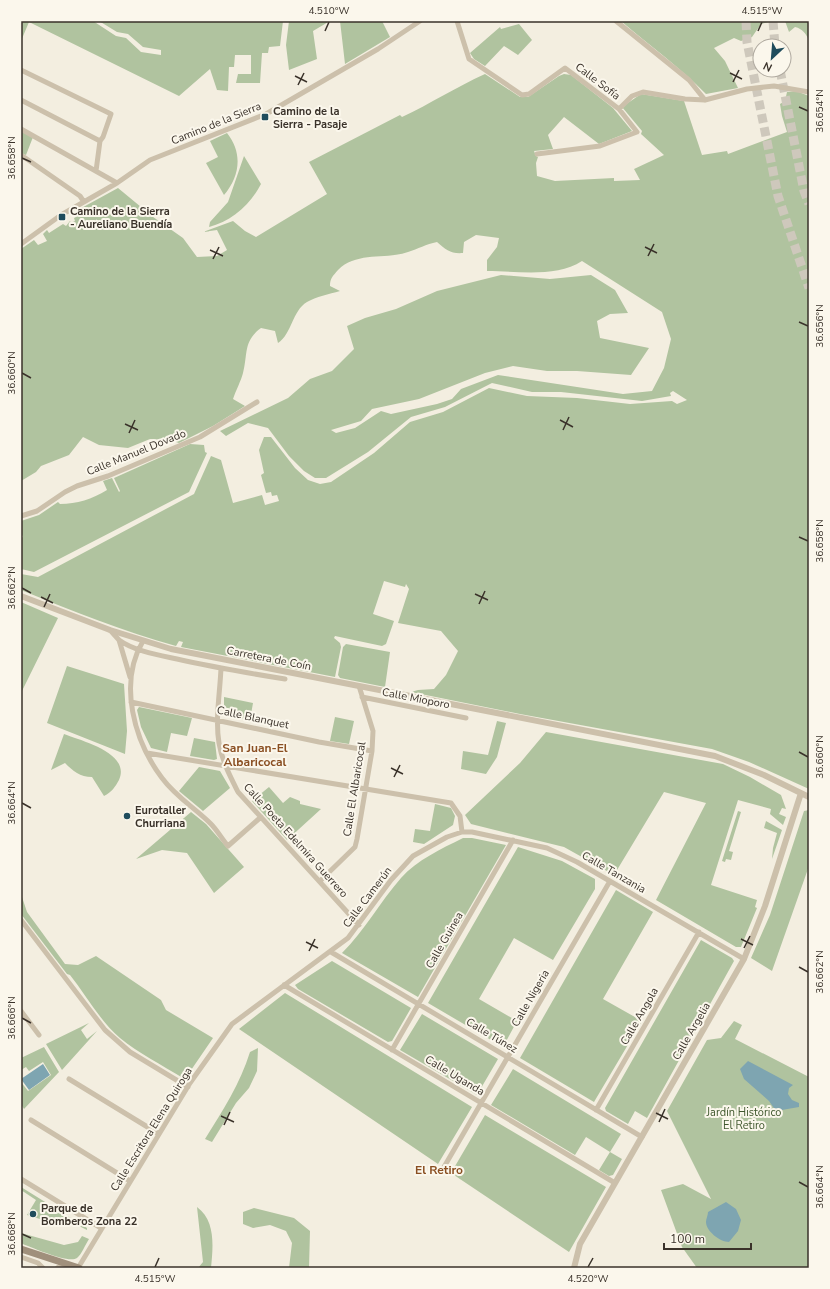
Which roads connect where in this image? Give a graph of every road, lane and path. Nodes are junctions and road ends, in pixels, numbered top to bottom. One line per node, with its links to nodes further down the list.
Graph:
1 (420, 21): 14 (street, Camino de la Sierra)
2 (457, 21): 8 (street, Calle Sofía)
3 (616, 21): 7 (street)
4 (21, 70): 10 (street)
5 (809, 92): 7 (street)
6 (21, 100): 10 (street)
7 (705, 100): 8 (street)
8 (619, 109): 11 (street, Calle Sofía)
9 (21, 129): 13 (street)
10 (100, 141): 13 (street)
11 (537, 154)
12 (21, 155): 15 (street)
13 (96, 171): 14 (street)
14 (117, 183): 15 (street, Camino de la Sierra)
15 (84, 202): 16 (street, Camino de la Sierra)
16 (21, 244)
17 (257, 402): 18 (street, Calle Manuel Dovado)
18 (21, 516)
19 (21, 596): 20 (street, Carretera de Coín)
20 (110, 630): 21 (street); 22 (street, Carretera de Coín)
21 (119, 640): 23 (street, Carretera de Coín); 25 (street)
22 (143, 641): 23 (street); 27 (street, Carretera de Coín)
23 (138, 649): 24 (street, Carretera de Coín); 25 (street)
24 (221, 668): 26 (street, Carretera de Coín); 31 (street, Calle Poeta Edelmira Guerrero)
25 (131, 680): 29 (street)
26 (285, 680)
27 (359, 686): 28 (street, Calle El Albaricocal); 36 (street, Carretera de Coín)
28 (362, 697): 30 (street, Calle Mioporo); 32 (street, Calle El Albaricocal)
29 (131, 702): 31 (street, Calle Blanquet); 33 (street)
30 (466, 718)
31 (218, 720): 32 (street, Calle Blanquet); 34 (street, Calle Poeta Edelmira Guerrero)
32 (372, 751): 35 (street, Calle El Albaricocal)
33 (147, 753): 34 (street); 38 (street)
34 (226, 766): 35 (street); 38 (street, Calle Poeta Edelmira Guerrero)
35 (365, 789): 39 (street); 41 (street, Calle El Albaricocal)
36 (801, 793): 37 (street, Carretera de Coín); 47 (street, Calle Argelia)
37 (809, 796)
38 (261, 816): 41 (street, Calle Poeta Edelmira Guerrero)
39 (462, 832): 40 (street, Calle Tanzania); 44 (street, Calle Camerún)
40 (513, 840): 42 (street, Calle Tanzania); 49 (street, Calle Guinea)
41 (320, 881): 44 (street, Calle Poeta Edelmira Guerrero)
42 (610, 881): 45 (street, Calle Tanzania); 54 (street, Calle Nigeria)
43 (21, 920): 56 (street)
44 (359, 925): 46 (street, Calle Camerún)
45 (699, 932): 47 (street, Calle Tanzania); 58 (street, Calle Angola)
46 (331, 952): 48 (street, Calle Camerún); 49 (street, Calle Túnez)
47 (744, 959): 61 (street, Calle Argelia)
48 (284, 985): 51 (street, Calle Camerún); 53 (street, Calle Uganda)
49 (419, 1004): 53 (street, Calle Guinea); 54 (street, Calle Túnez)
50 (21, 1011): 52 (street)
51 (232, 1024): 56 (street, Calle Escritora Elena Quiroga)
52 (39, 1035)
53 (392, 1050): 57 (street, Calle Uganda)
54 (508, 1057): 57 (street, Calle Nigeria); 58 (street, Calle Túnez)
55 (69, 1079): 60 (street)
56 (188, 1087): 60 (street, Calle Escritora Elena Quiroga)
57 (481, 1103): 62 (street, Calle Nigeria); 65 (street, Calle Uganda)
58 (596, 1110): 61 (street, Calle Túnez)
59 (31, 1120): 64 (street)
60 (159, 1134): 64 (street, Calle Escritora Elena Quiroga)
61 (642, 1137): 65 (street, Calle Argelia)
62 (444, 1167)
63 (21, 1179): 66 (street)
64 (130, 1181): 66 (street, Calle Escritora Elena Quiroga)
65 (615, 1183): 73 (street, Calle Argelia)
66 (101, 1228): 72 (street, Calle Escritora Elena Quiroga)
67 (21, 1249): 69 (main road)
68 (21, 1257): 70 (street)
69 (65, 1264): 71 (street); 72 (main road)
70 (43, 1268)
71 (58, 1268)
72 (78, 1268)
73 (574, 1268)

